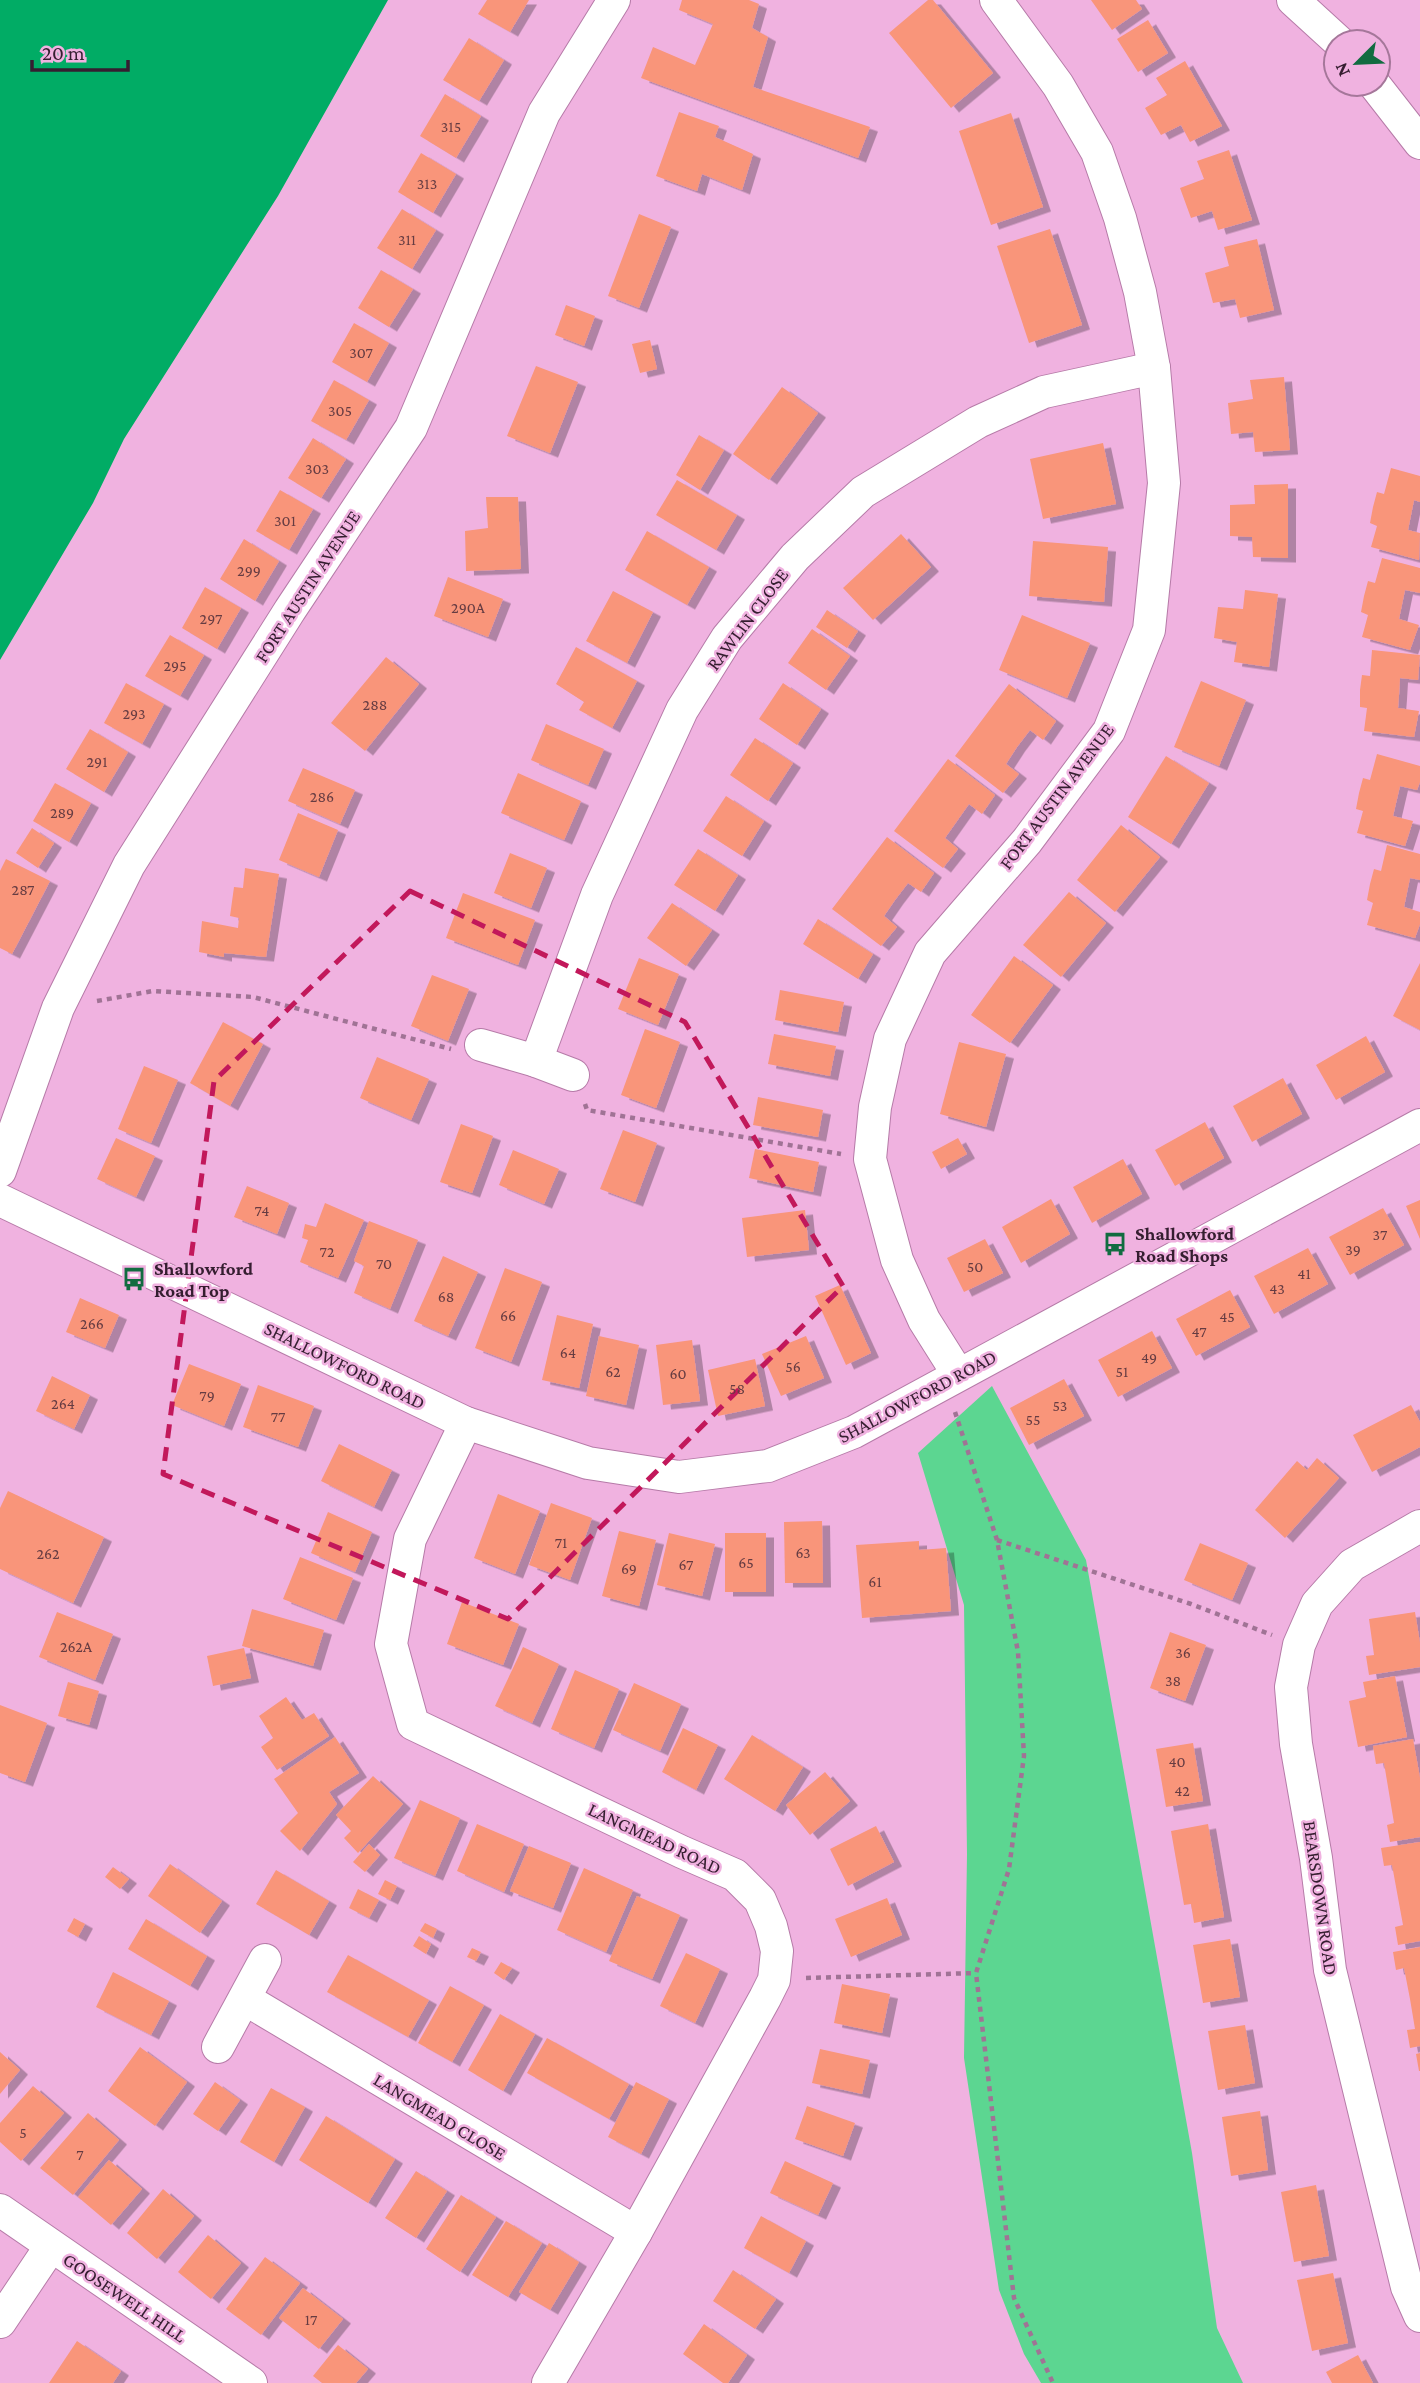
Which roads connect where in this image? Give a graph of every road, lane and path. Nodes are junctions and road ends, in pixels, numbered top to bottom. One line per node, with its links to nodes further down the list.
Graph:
1 (614, 0): 8 (street, FORT AUSTIN AVENUE)
2 (996, 0): 7 (street, FORT AUSTIN AVENUE)
3 (1293, 0): 4 (street)
4 (1324, 28)
5 (1385, 98): 6 (street)
6 (1420, 142)
7 (1154, 368): 10 (street, RAWLIN CLOSE); 13 (street, FORT AUSTIN AVENUE)
8 (58, 1008): 9 (path); 14 (street, FORT AUSTIN AVENUE)
9 (481, 1045): 10 (street)
10 (536, 1061): 11 (street)
11 (573, 1075): 13 (path)
12 (1420, 1125): 16 (street, SHALLOWFORD ROAD)
13 (870, 1159): 16 (street, FORT AUSTIN AVENUE)
14 (0, 1171)
15 (0, 1200): 17 (street, SHALLOWFORD ROAD)
16 (952, 1379): 17 (street, SHALLOWFORD ROAD); 19 (path)
17 (466, 1423): 23 (street, LANGMEAD ROAD)
18 (1420, 1527): 20 (street, BEARSDOWN ROAD)
19 (997, 1540): 20 (path); 22 (path)
20 (1299, 1645): 29 (street, BEARSDOWN ROAD)
21 (265, 1960): 24 (street)
22 (976, 1973): 23 (path); 33 (path)
23 (774, 1980): 27 (street, LANGMEAD ROAD)
24 (245, 1999): 25 (street); 27 (street, LANGMEAD CLOSE)
25 (218, 2047)
26 (0, 2210): 28 (street, GOOSEWELL HILL)
27 (636, 2232): 32 (street, LANGMEAD ROAD)
28 (51, 2246): 30 (street); 31 (street, GOOSEWELL HILL)
29 (1420, 2316)
30 (0, 2322)
31 (251, 2383)
32 (548, 2383)
33 (1053, 2383)

